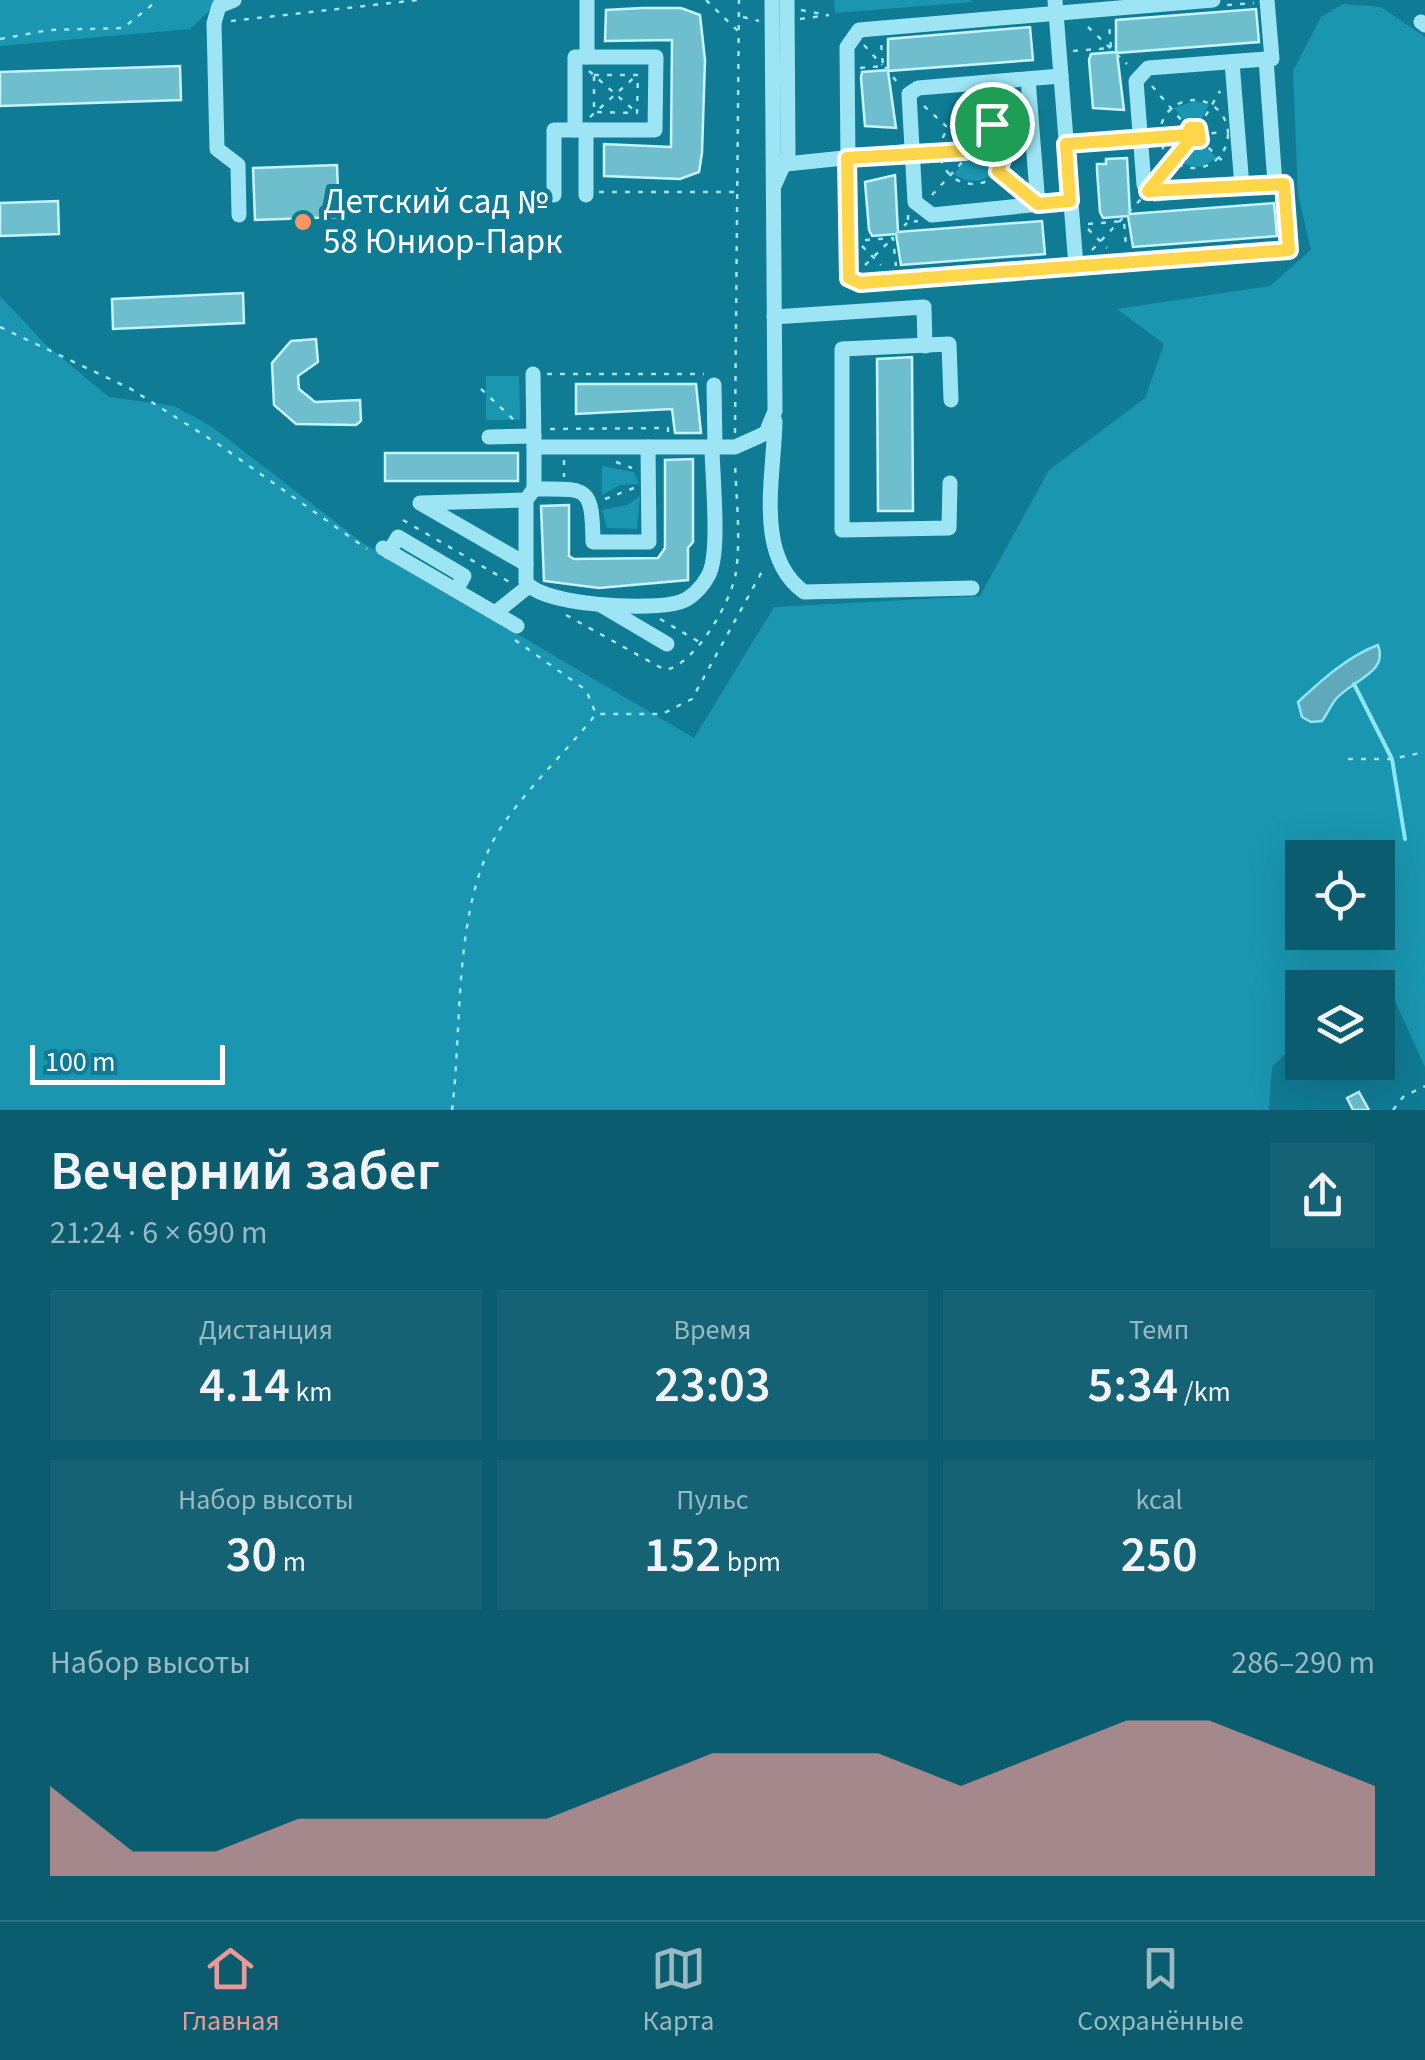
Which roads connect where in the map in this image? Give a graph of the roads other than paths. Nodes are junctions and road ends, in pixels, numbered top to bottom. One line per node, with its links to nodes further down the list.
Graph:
1 (234, 0): 26 (street)
2 (587, 0): 8 (street)
3 (772, 0): 21 (street)
4 (1213, 0): 7 (street)
5 (1267, 0): 9 (street)
6 (793, 2): 18 (street)
7 (1055, 6): 11 (street); 17 (street)
8 (581, 58): 13 (street); 13 (street)
9 (1266, 59): 10 (street); 19 (street)
10 (1232, 62): 14 (street); 20 (street)
11 (1061, 76): 12 (street); 15 (street)
12 (1026, 79): 16 (street); 25 (street)
13 (579, 130): 22 (street); 23 (street)
14 (1141, 138): 15 (street); 20 (street)
15 (1066, 144): 24 (street)
16 (912, 153): 17 (street); 25 (street)
17 (847, 158): 18 (street); 27 (street)
18 (786, 164): 21 (street)
19 (1276, 184): 20 (street); 27 (street)
20 (1242, 187)
21 (772, 190): 28 (street)
22 (586, 195)
23 (554, 196)
24 (1070, 201): 25 (street); 27 (street)
25 (1037, 203)
26 (238, 215)
27 (1079, 262)
28 (774, 317): 29 (street); 33 (street)
29 (925, 346): 32 (street); 38 (street)
30 (533, 374): 35 (street)
31 (715, 377): 37 (street)
32 (951, 400)
33 (775, 411): 37 (street); 43 (street)
34 (489, 437): 35 (street)
35 (532, 437): 36 (street); 39 (street)
36 (648, 447): 37 (street); 39 (street)
37 (713, 447): 44 (street)
38 (950, 483)
39 (530, 494): 41 (street); 41 (street)
40 (382, 552): 45 (street)
41 (526, 564): 42 (street)
42 (529, 586): 44 (street); 45 (street)
43 (972, 588)
44 (598, 603): 47 (street)
45 (495, 613): 46 (street)
46 (511, 630)
47 (666, 644)

